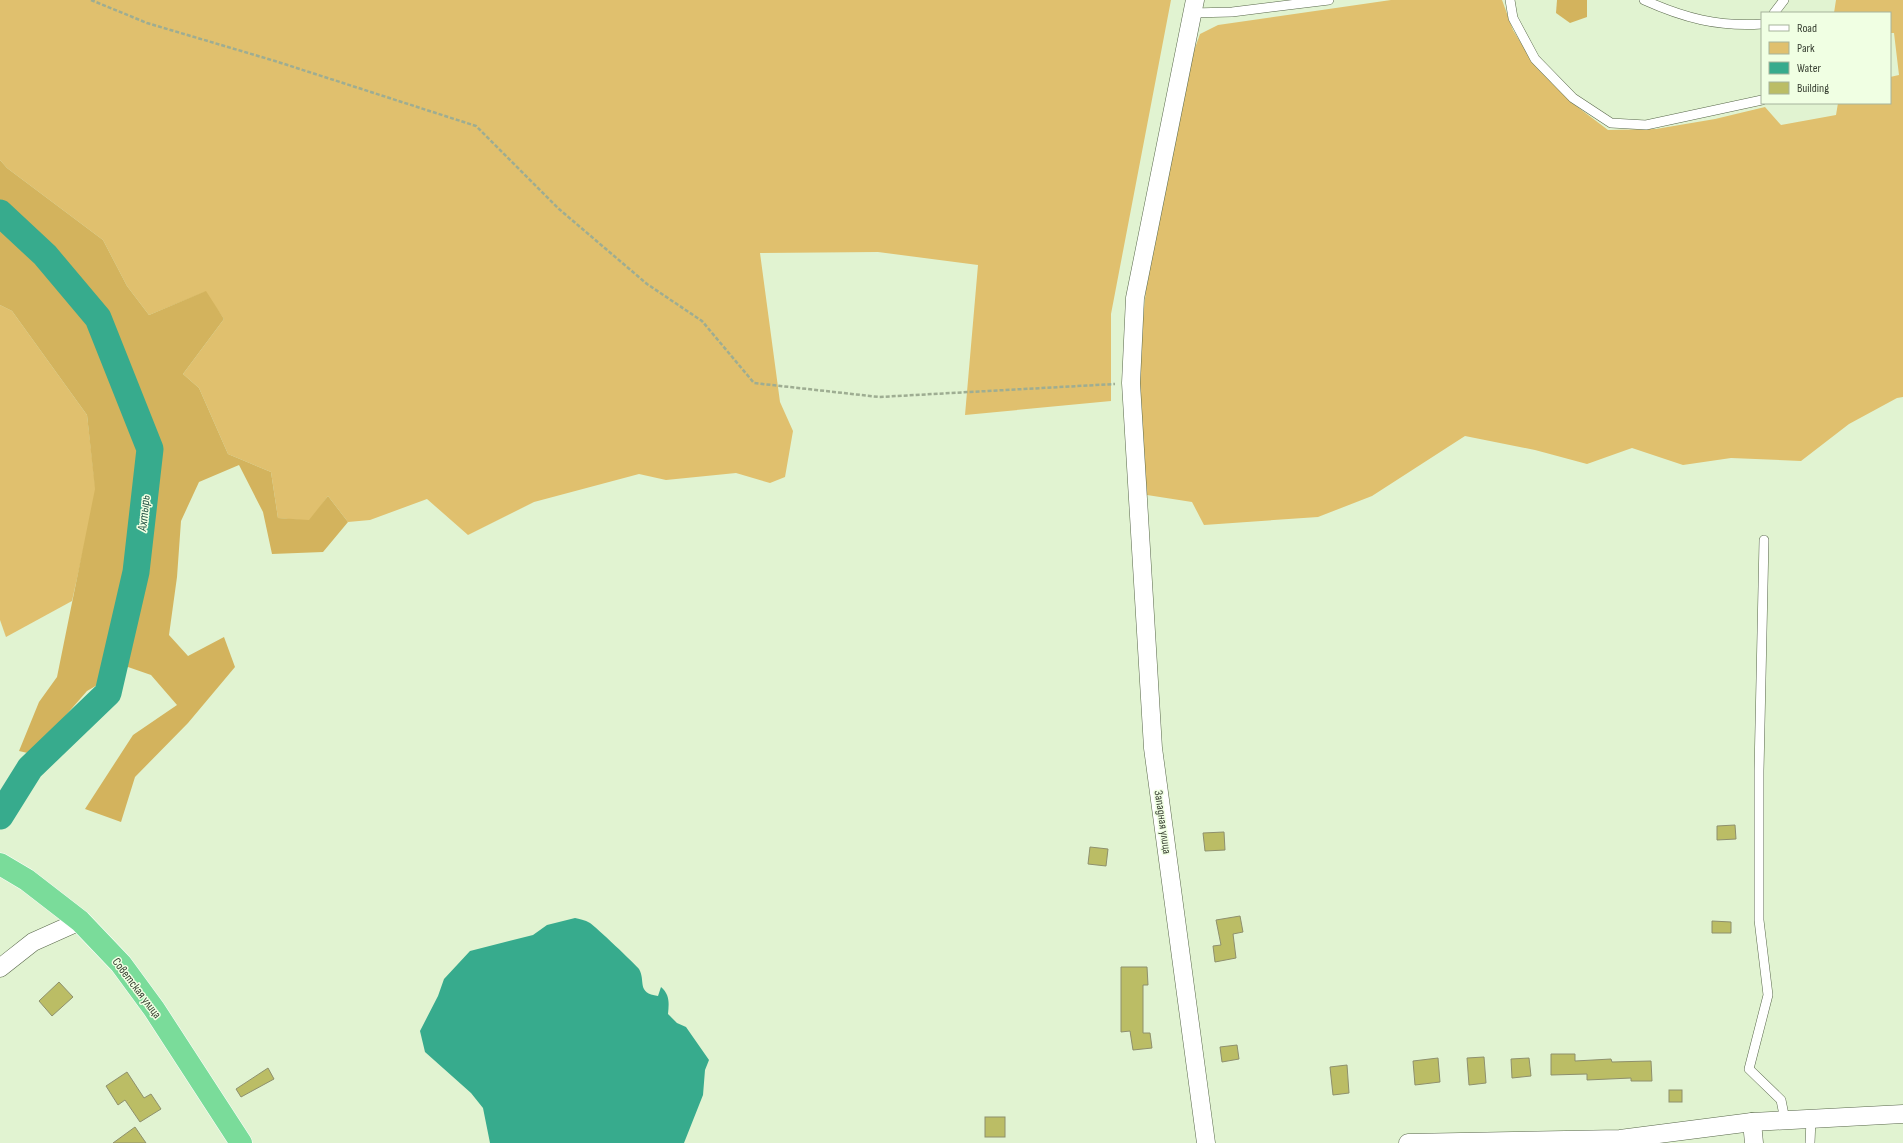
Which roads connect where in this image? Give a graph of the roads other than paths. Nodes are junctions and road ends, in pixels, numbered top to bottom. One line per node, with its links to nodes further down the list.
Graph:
1 (1329, 0): 5 (lane)
2 (1510, 0): 8 (lane)
3 (1644, 0): 7 (lane)
4 (1784, 0): 6 (lane)
5 (1193, 6): 18 (street, Западная улица)
6 (1775, 12)
7 (1761, 24)
8 (1761, 100)
9 (1764, 540): 15 (lane)
10 (0, 864): 11 (highway, Советская улица)
11 (80, 921): 12 (street); 17 (highway, Советская улица)
12 (0, 968)
13 (1903, 1114): 14 (street)
14 (1811, 1119): 15 (street); 21 (lane)
15 (1785, 1120): 16 (street)
16 (1752, 1122): 19 (street); 20 (street)
17 (240, 1143)
18 (1206, 1143)
19 (1408, 1143)
20 (1754, 1143)
21 (1810, 1143)

